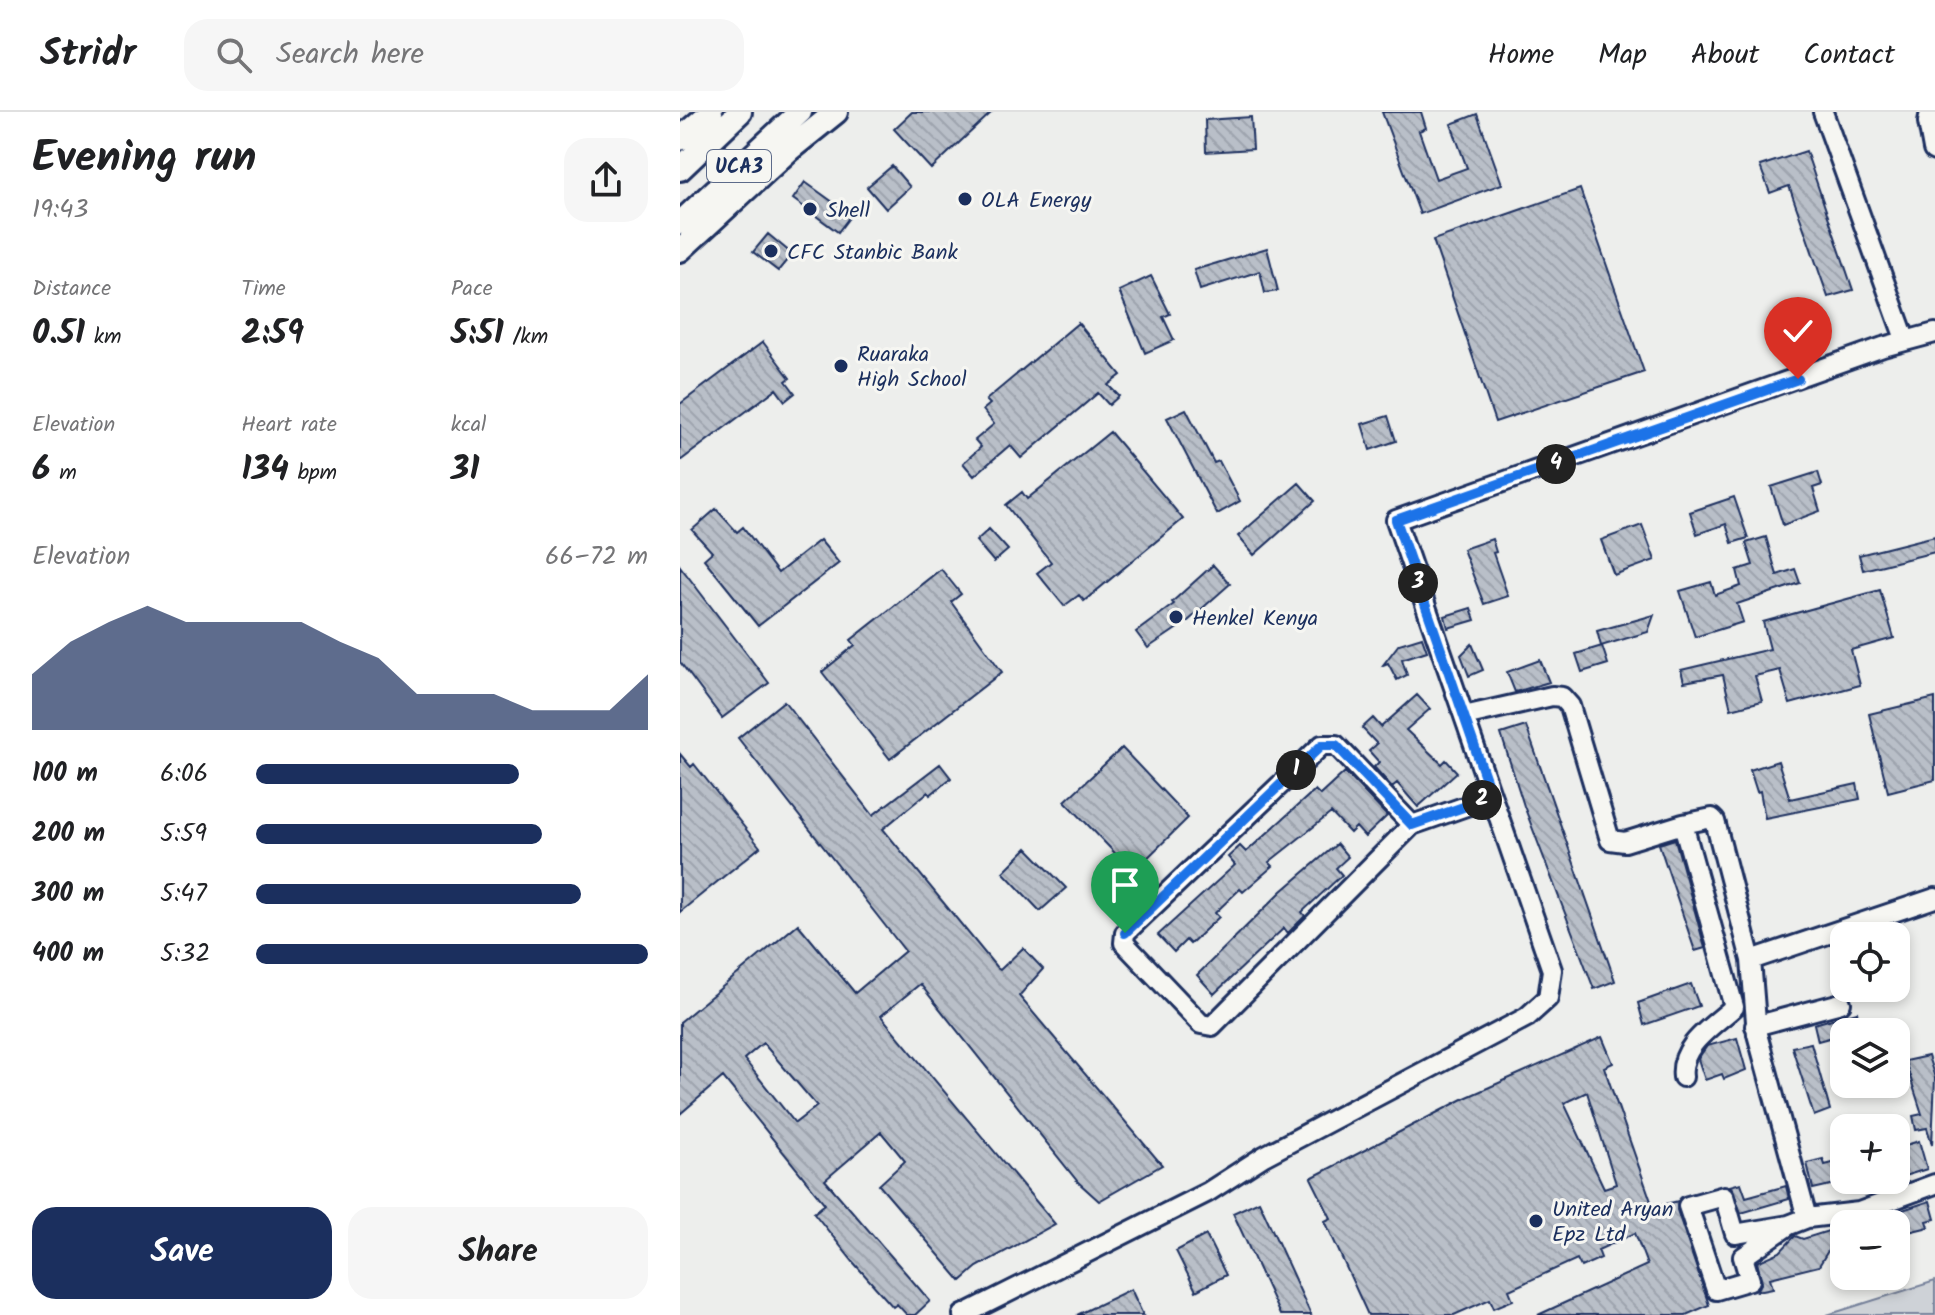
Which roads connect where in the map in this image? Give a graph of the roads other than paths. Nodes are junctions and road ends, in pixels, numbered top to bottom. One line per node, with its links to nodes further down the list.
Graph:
1 (711, 112): 7 (main road, UCA3)
2 (740, 112): 9 (main road, UCA3)
3 (800, 112): 10 (main road, UCA3)
4 (836, 112): 11 (main road, UCA3)
5 (1823, 112): 13 (street)
6 (1929, 115): 8 (main road)
7 (680, 139)
8 (1935, 149)
9 (680, 169)
10 (680, 223)
11 (680, 250)
12 (1933, 331): 13 (street)
13 (1905, 339): 14 (street)
14 (1464, 716): 15 (street); 16 (street)
15 (1492, 797): 17 (street); 29 (street)
16 (1683, 824): 19 (street); 21 (street)
17 (1412, 825): 17 (street)
18 (1935, 898): 19 (street)
19 (1751, 960): 21 (street)
20 (1841, 1003): 22 (street)
21 (1743, 1006): 22 (street); 23 (street)
22 (1755, 1026): 25 (street)
23 (1683, 1077)
24 (1935, 1184): 25 (street)
25 (1807, 1218): 26 (street)
26 (1789, 1225): 27 (street); 28 (street)
27 (1735, 1234): 28 (street); 28 (street)
28 (1743, 1257)
29 (963, 1315)

